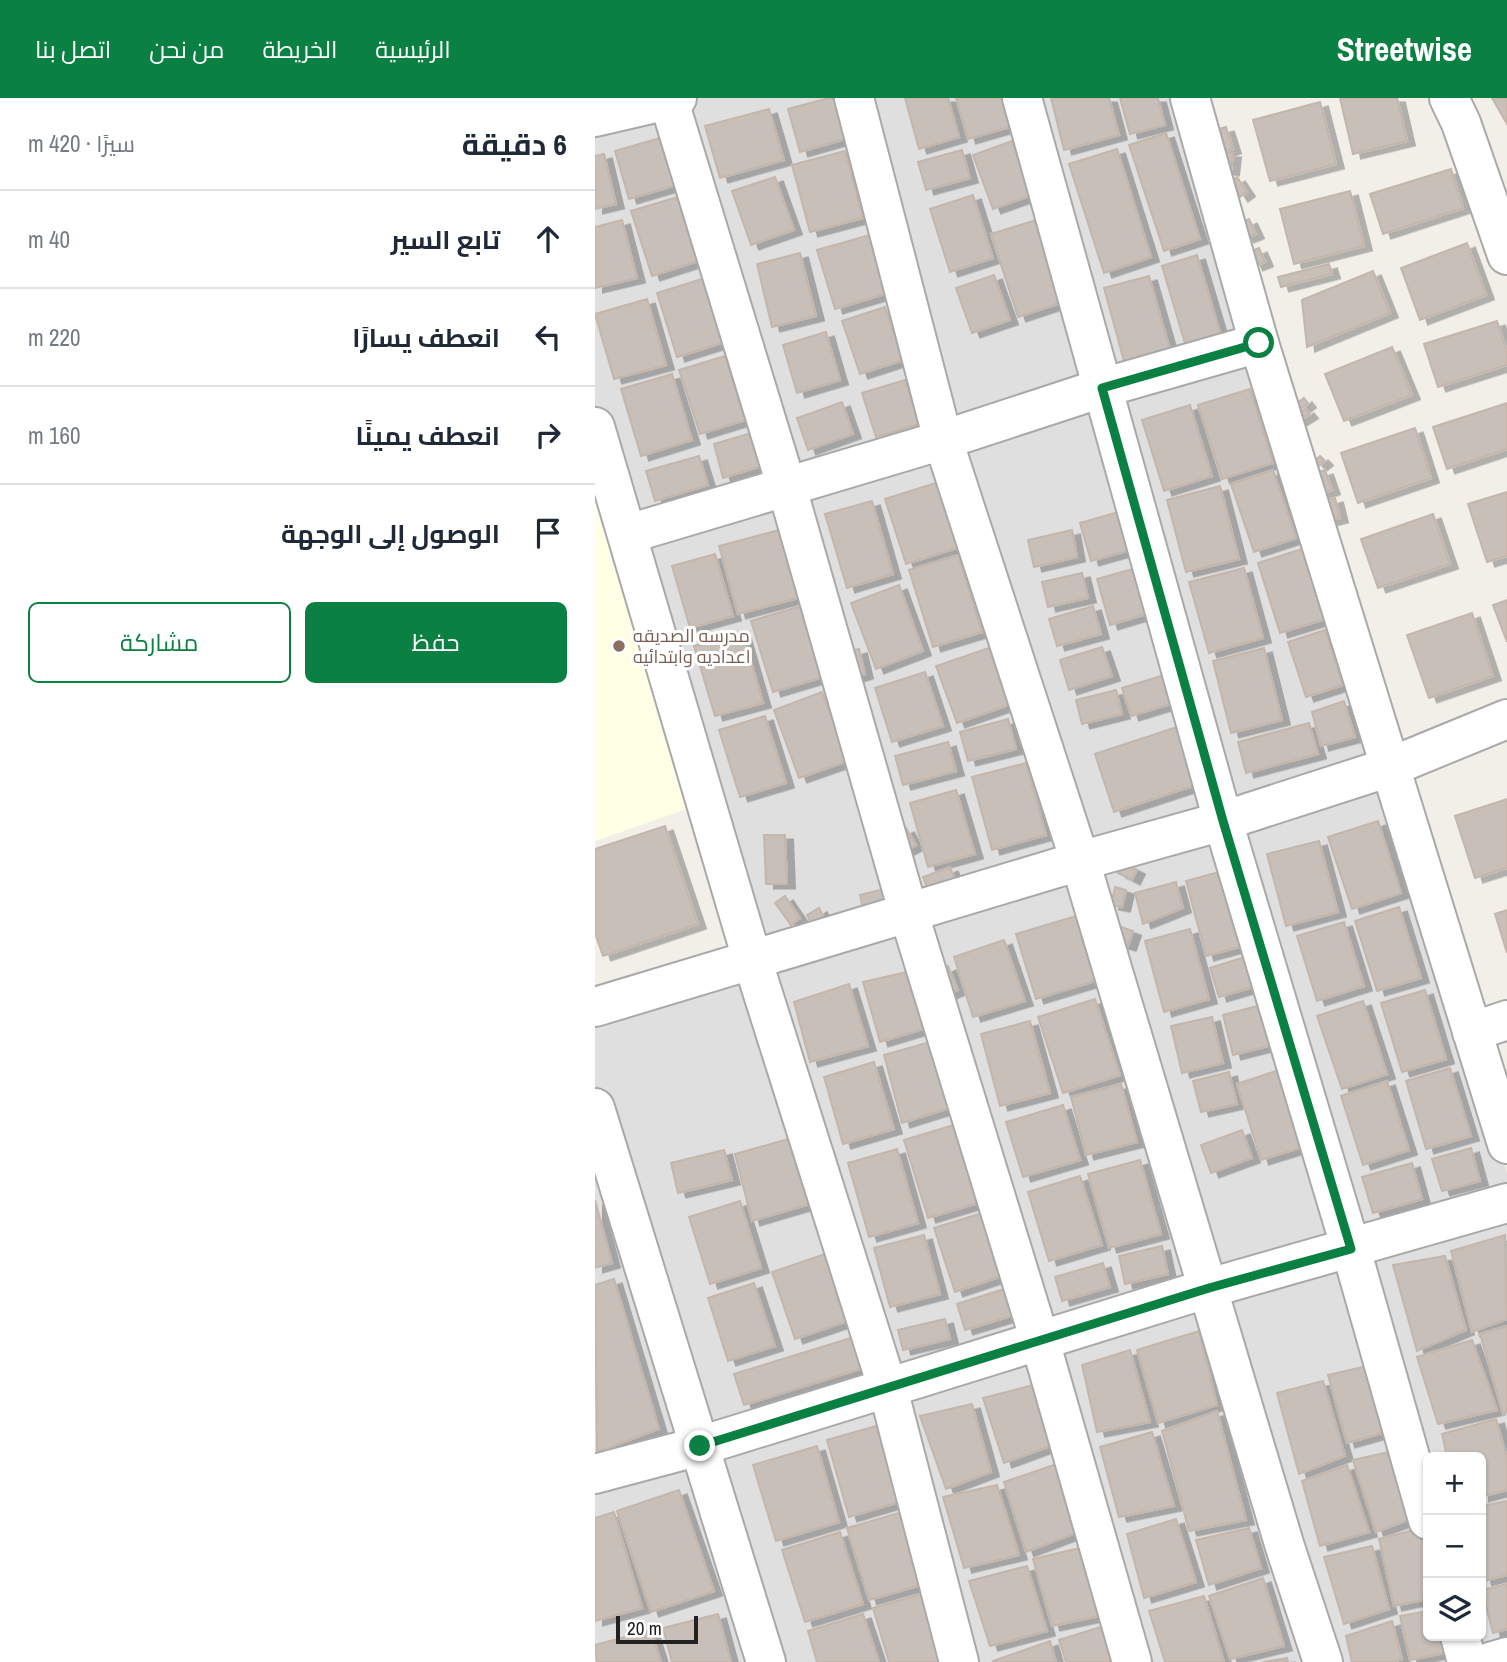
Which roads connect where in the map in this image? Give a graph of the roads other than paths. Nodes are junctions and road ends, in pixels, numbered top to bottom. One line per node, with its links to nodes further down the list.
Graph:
1 (854, 98): 11 (street)
2 (1022, 98): 9 (street)
3 (1191, 98): 8 (street)
4 (1449, 98): 7 (street)
5 (671, 99): 6 (street); 12 (street)
6 (595, 117)
7 (1507, 255)
8 (1259, 343): 9 (street); 15 (street)
9 (1102, 388): 11 (street); 16 (street)
10 (595, 427): 13 (street)
11 (943, 440): 12 (street); 17 (street)
12 (787, 488): 13 (street); 18 (street)
13 (628, 534): 19 (street)
14 (1507, 719): 15 (street)
15 (1389, 767): 16 (street); 21 (street)
16 (1223, 821): 17 (street); 25 (street)
17 (1080, 861): 18 (street); 26 (street)
18 (909, 914): 19 (street); 27 (street)
19 (752, 959): 20 (street); 28 (street)
20 (595, 1007)
21 (1489, 1026): 23 (street)
22 (595, 1108): 29 (street)
23 (1507, 1144)
24 (1507, 1203): 25 (street)
25 (1351, 1249): 26 (street); 31 (street)
26 (1209, 1288): 27 (street); 37 (street)
27 (1039, 1341): 28 (street); 36 (street)
28 (888, 1389): 29 (street); 35 (street)
29 (700, 1446): 30 (street); 34 (street)
30 (595, 1474)
31 (1427, 1515)
32 (1461, 1641): 38 (street)
33 (1507, 1657): 39 (street)
34 (766, 1662)
35 (959, 1662)
36 (1132, 1662)
37 (1323, 1662)
38 (1467, 1662)
39 (1490, 1662)

